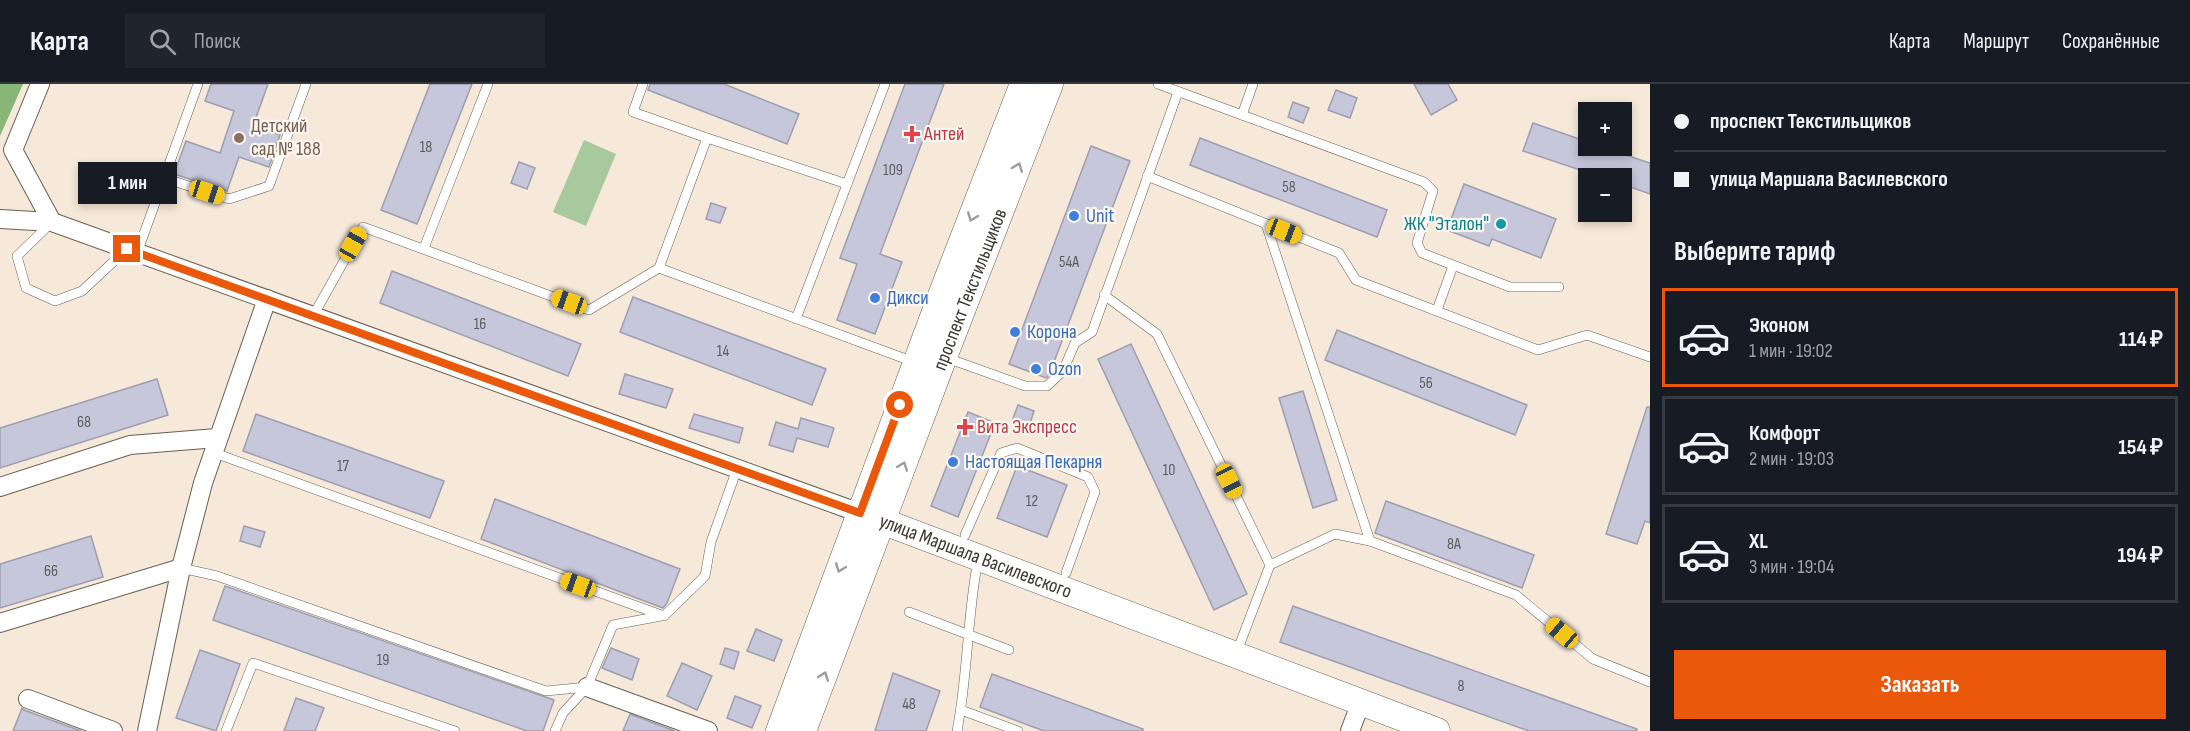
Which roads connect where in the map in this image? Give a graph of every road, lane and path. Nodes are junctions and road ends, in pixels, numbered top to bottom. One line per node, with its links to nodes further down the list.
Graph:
1 (40, 84): 18 (street)
2 (198, 84): 15 (lane)
3 (306, 84): 15 (lane)
4 (488, 84): 20 (lane)
5 (643, 84): 13 (lane)
6 (885, 84): 16 (lane)
7 (1023, 84): 32 (main road, проспект Текстильщиков, one-way to 32)
8 (1050, 84): 30 (main road, проспект Текстильщиков, one-way to 8)
9 (1158, 84): 11 (lane)
10 (1253, 84): 12 (lane)
11 (1178, 92): 12 (lane); 14 (lane)
12 (1242, 115): 22 (lane)
13 (707, 138): 16 (lane); 23 (lane)
14 (1147, 176): 19 (lane); 25 (lane)
15 (164, 178): 21 (lane)
16 (847, 184): 29 (lane)
17 (0, 219): 18 (street, улица Маршала Василевского)
18 (52, 222): 21 (street, улица Маршала Василевского); 21 (lane)
19 (1266, 224): 27 (lane); 38 (lane)
20 (424, 248): 23 (lane); 28 (lane)
21 (132, 251): 26 (street, улица Маршала Василевского)
22 (1453, 266): 24 (lane); 27 (lane)
23 (659, 268): 29 (lane)
24 (1559, 287)
25 (1104, 295): 30 (lane); 40 (lane)
26 (267, 299): 28 (street, улица Маршала Василевского); 33 (street)
27 (1437, 310): 31 (lane)
28 (313, 316): 34 (street, улица Маршала Василевского)
29 (796, 319): 32 (lane)
30 (944, 357): 36 (main road, проспект Текстильщиков, one-way to 30)
31 (1650, 357)
32 (916, 363): 36 (main road, проспект Текстильщиков)
33 (215, 445): 35 (street); 41 (street); 44 (lane)
34 (737, 469): 36 (street, улица Маршала Василевского); 44 (lane)
35 (0, 487)
36 (871, 517): 39 (main road, улица Маршала Василевского); 60 (main road, проспект Текстильщиков, one-way to 60); 61 (main road, проспект Текстильщиков, one-way to 36)
37 (965, 535): 42 (lane)
38 (1370, 541): 40 (lane); 49 (lane)
39 (979, 558): 46 (lane); 48 (main road, улица Маршала Василевского)
40 (1270, 565): 48 (lane)
41 (181, 568): 45 (street); 50 (lane); 55 (street)
42 (1066, 573)
43 (909, 612): 46 (lane)
44 (664, 616): 50 (lane)
45 (0, 623)
46 (968, 636): 47 (lane); 53 (lane)
47 (1009, 650)
48 (1236, 654): 52 (main road, улица Маршала Василевского)
49 (1650, 682)
50 (587, 687): 58 (lane); 59 (street)
51 (28, 699): 54 (street)
52 (1361, 702): 64 (street); 65 (main road, улица Маршала Василевского)
53 (961, 710): 62 (lane); 63 (lane)
54 (113, 731)
55 (147, 731)
56 (226, 731): 57 (lane)
57 (455, 731)
58 (555, 731)
59 (708, 731)
60 (778, 731)
61 (803, 731)
62 (957, 731)
63 (1018, 731)
64 (1350, 731)
65 (1437, 731)

